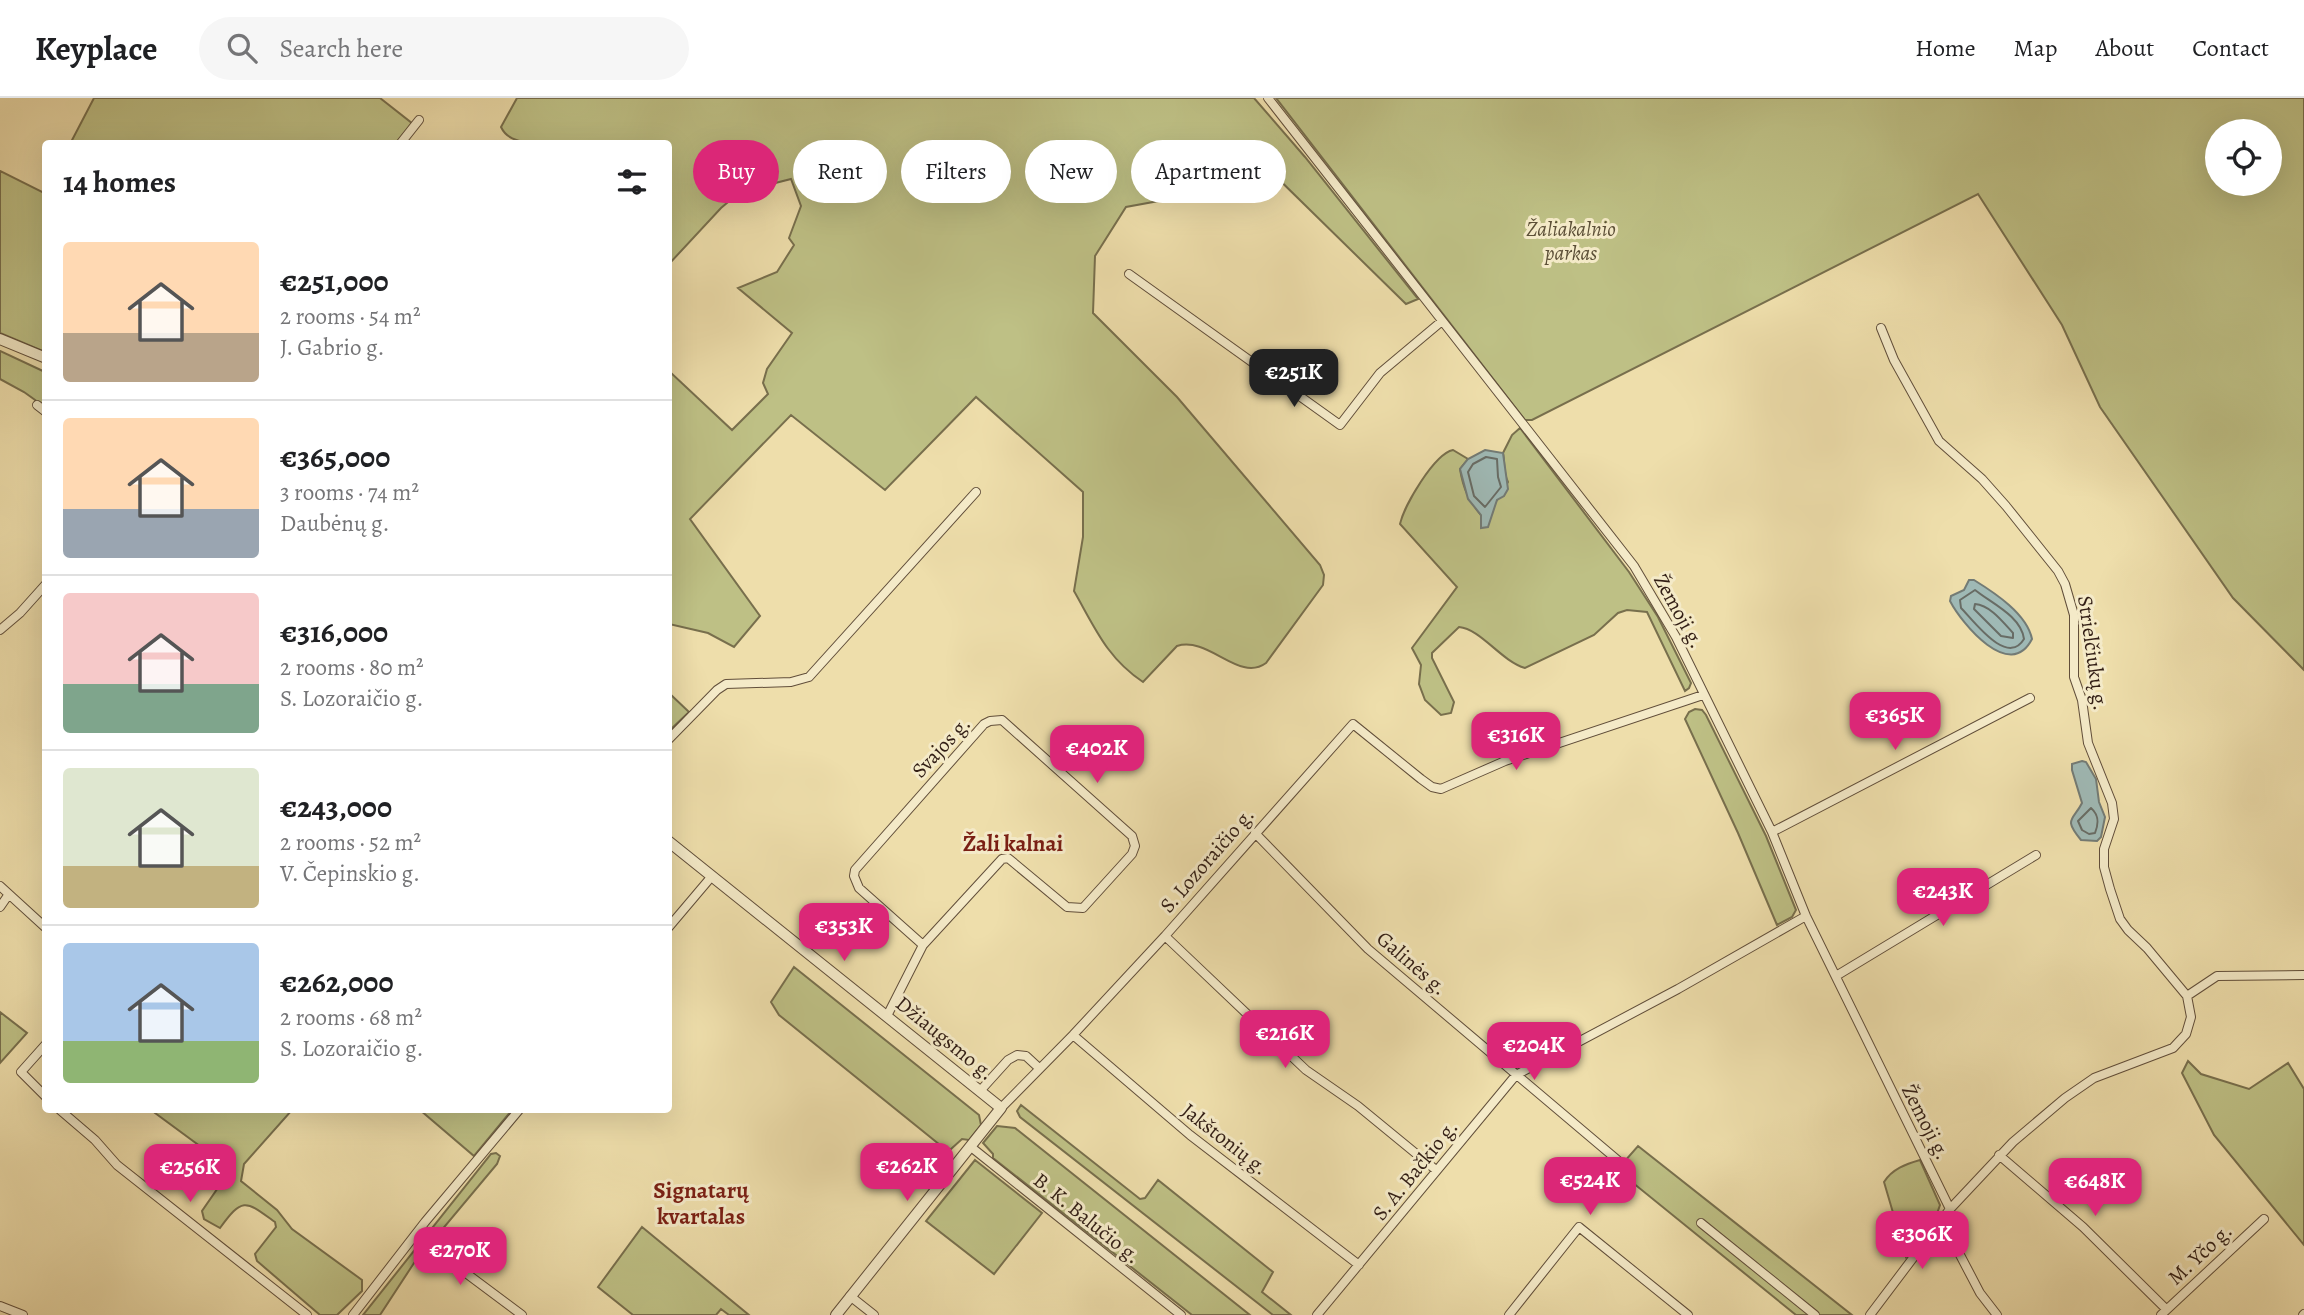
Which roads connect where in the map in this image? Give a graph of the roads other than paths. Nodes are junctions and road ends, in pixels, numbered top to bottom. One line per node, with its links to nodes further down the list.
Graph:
1 (1268, 98): 5 (street, Žemoji g.)
2 (419, 120): 3 (street)
3 (403, 140)
4 (1129, 274): 5 (street)
5 (1442, 321): 14 (street, Žemoji g.)
6 (1881, 328): 32 (street, Strielčiukų g.)
7 (0, 339): 8 (street)
8 (42, 356)
9 (37, 405): 10 (street)
10 (42, 409)
11 (976, 492): 16 (street)
12 (42, 588): 13 (street)
13 (0, 630)
14 (1703, 695): 17 (street, Žemoji g.); 18 (street, S. Lozoraičio g.)
15 (2031, 698): 17 (street)
16 (672, 736)
17 (1772, 832): 25 (street, Žemoji g.)
18 (1255, 833): 28 (street, S. Lozoraičio g.); 37 (street, Galinės g.)
19 (672, 844): 21 (street, Džiaugsmo g.)
20 (2036, 855): 31 (street)
21 (712, 876): 26 (street); 33 (street, Džiaugsmo g.)
22 (0, 886): 23 (street)
23 (9, 894): 24 (street); 27 (street)
24 (0, 907)
25 (1806, 916): 31 (street, Žemoji g.); 37 (street, S. A. Bačkio g.)
26 (672, 923)
27 (42, 924)
28 (1165, 936): 34 (street, S. Lozoraičio g.); 46 (street)
29 (923, 945): 29 (street, Svajos g.); 33 (street, Svajos g.)
30 (2304, 975): 32 (street)
31 (1836, 976): 47 (street, Žemoji g.)
32 (2187, 996): 44 (street)
33 (887, 1016): 38 (street, Džiaugsmo g.)
34 (1073, 1035): 36 (street, S. Lozoraičio g.); 52 (street, Jakštonių g.)
35 (42, 1048): 39 (street)
36 (1039, 1068): 38 (street); 40 (street, S. Lozoraičio g.)
37 (1516, 1075): 45 (street, Galinės g.); 46 (street, S. A. Bačkio g.)
38 (980, 1091): 40 (street, Džiaugsmo g.)
39 (42, 1093)
40 (1001, 1108): 43 (street, S. Lozoraičio g.)
41 (64, 1113): 57 (street)
42 (517, 1113): 51 (street)
43 (971, 1147): 53 (street, S. Lozoraičio g.); 62 (street, B. K. Balučio g.)
44 (1999, 1155): 47 (street); 55 (street)
45 (1620, 1163)
46 (1436, 1170): 52 (street, S. A. Bačkio g.)
47 (1950, 1209): 50 (street)
48 (2263, 1219): 55 (street, M. Yčo g.)
49 (1701, 1223): 66 (street)
50 (1939, 1223): 67 (street); 68 (street)
51 (415, 1235): 58 (street); 59 (street)
52 (1359, 1265): 63 (street, S. A. Bačkio g.)
53 (850, 1296): 60 (street, S. Lozoraičio g.); 61 (street)
54 (0, 1306): 56 (street)
55 (2164, 1312)
56 (23, 1315)
57 (307, 1315)
58 (353, 1315)
59 (522, 1315)
60 (836, 1315)
61 (874, 1315)
62 (1181, 1315)
63 (1317, 1315)
64 (1509, 1315): 65 (street)
65 (1688, 1315)
66 (1815, 1315)
67 (1870, 1315)
68 (1997, 1315)

